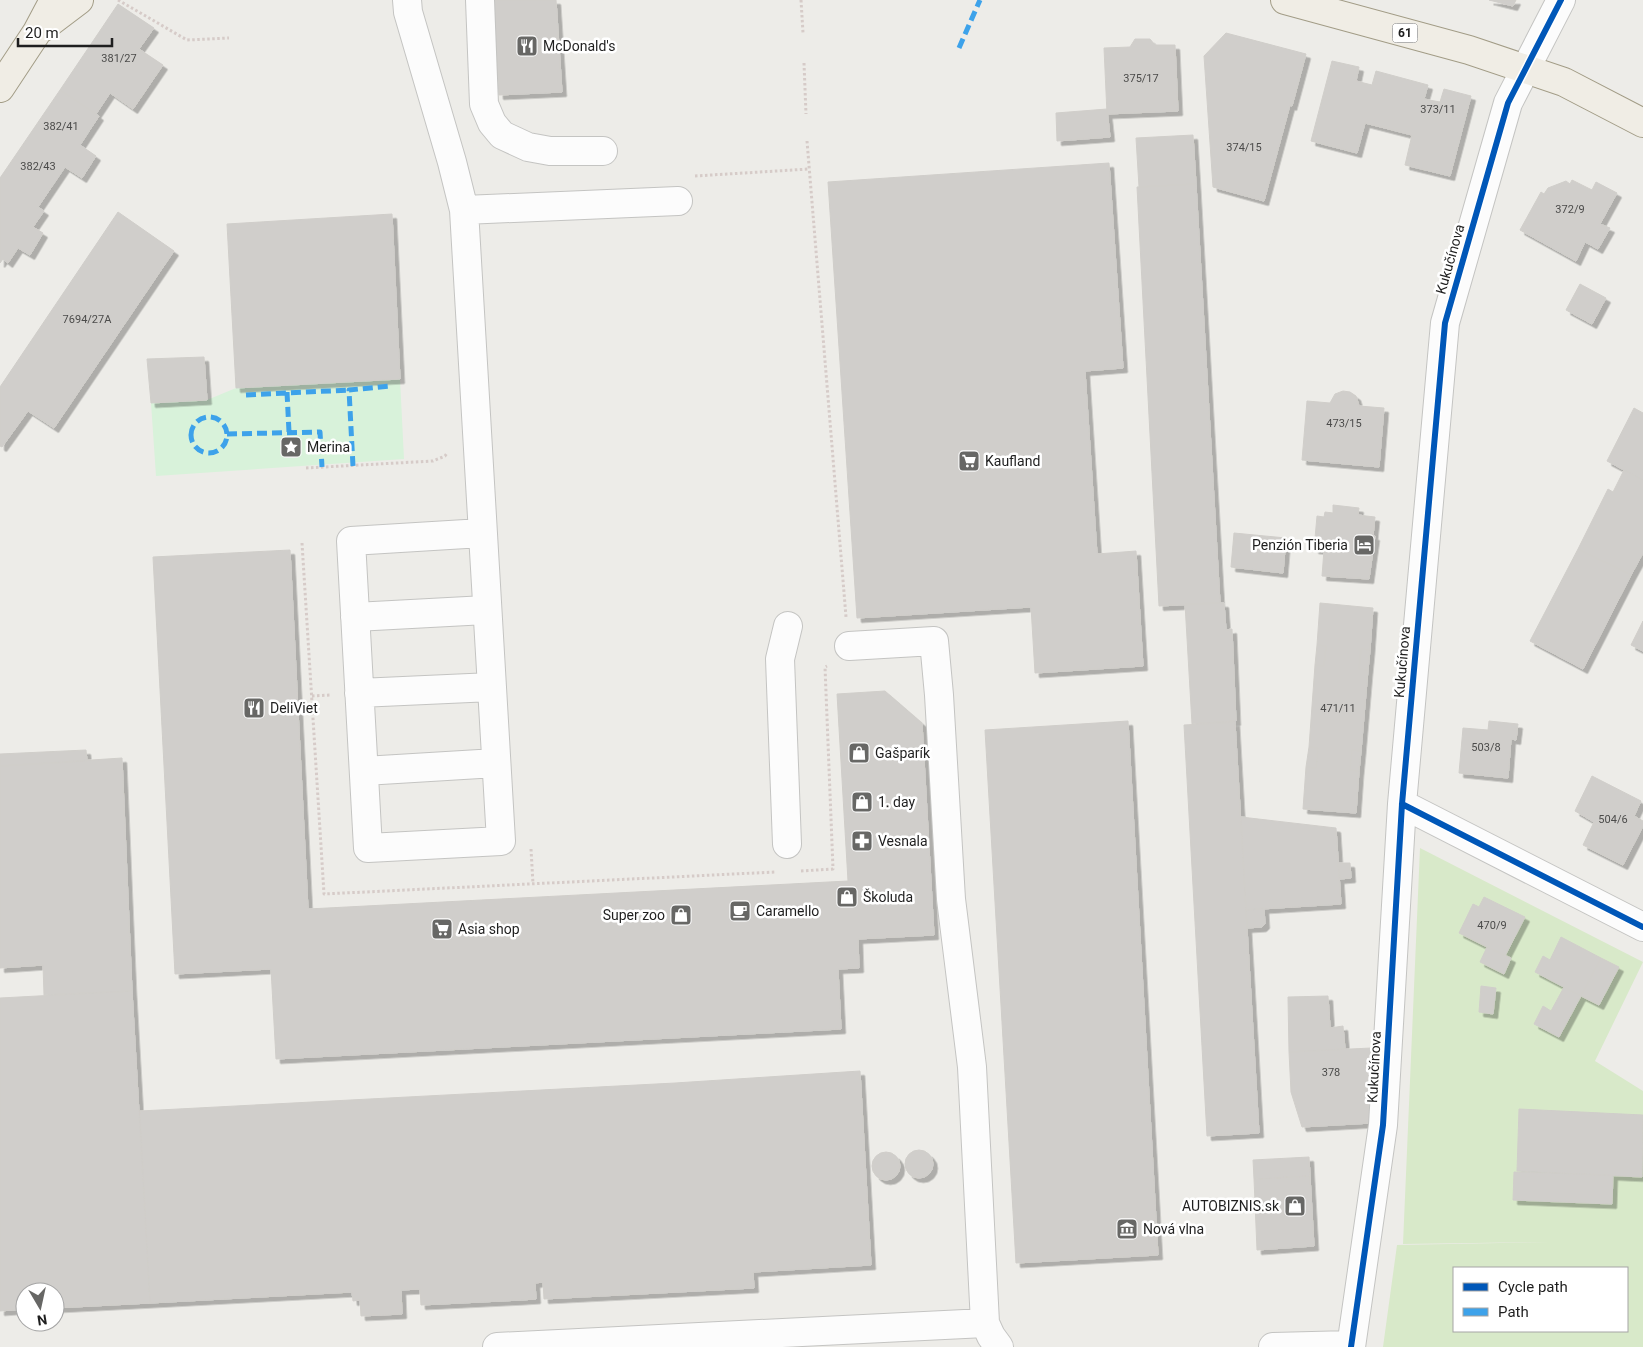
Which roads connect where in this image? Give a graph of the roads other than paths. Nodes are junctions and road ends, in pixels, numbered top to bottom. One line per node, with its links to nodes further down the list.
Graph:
1 (54, 0): 7 (main road)
2 (79, 0): 7 (main road)
3 (480, 0): 11 (street)
4 (1285, 0): 8 (main road, 61)
5 (1561, 0): 8 (street, Kukučínova)
6 (404, 4): 13 (street)
7 (37, 32): 9 (main road)
8 (1524, 69): 10 (main road, 61); 23 (street, Kukučínova)
9 (0, 88)
10 (1643, 123)
11 (603, 151)
12 (678, 201): 13 (street)
13 (464, 210): 14 (street)
14 (482, 533): 15 (street); 16 (street)
15 (486, 610): 16 (street); 19 (street)
16 (355, 617): 20 (street)
17 (788, 626): 24 (street)
18 (848, 646): 26 (street)
19 (492, 687): 20 (street); 21 (street)
20 (359, 693): 22 (street)
21 (496, 763): 22 (street); 22 (street)
22 (364, 771)
23 (1402, 804): 25 (street); 27 (street, Kukučínova)
24 (787, 844)
25 (1643, 928)
26 (985, 1323): 28 (street); 29 (street)
27 (1351, 1346): 30 (street)
28 (497, 1347)
29 (999, 1347)
30 (1273, 1347)

